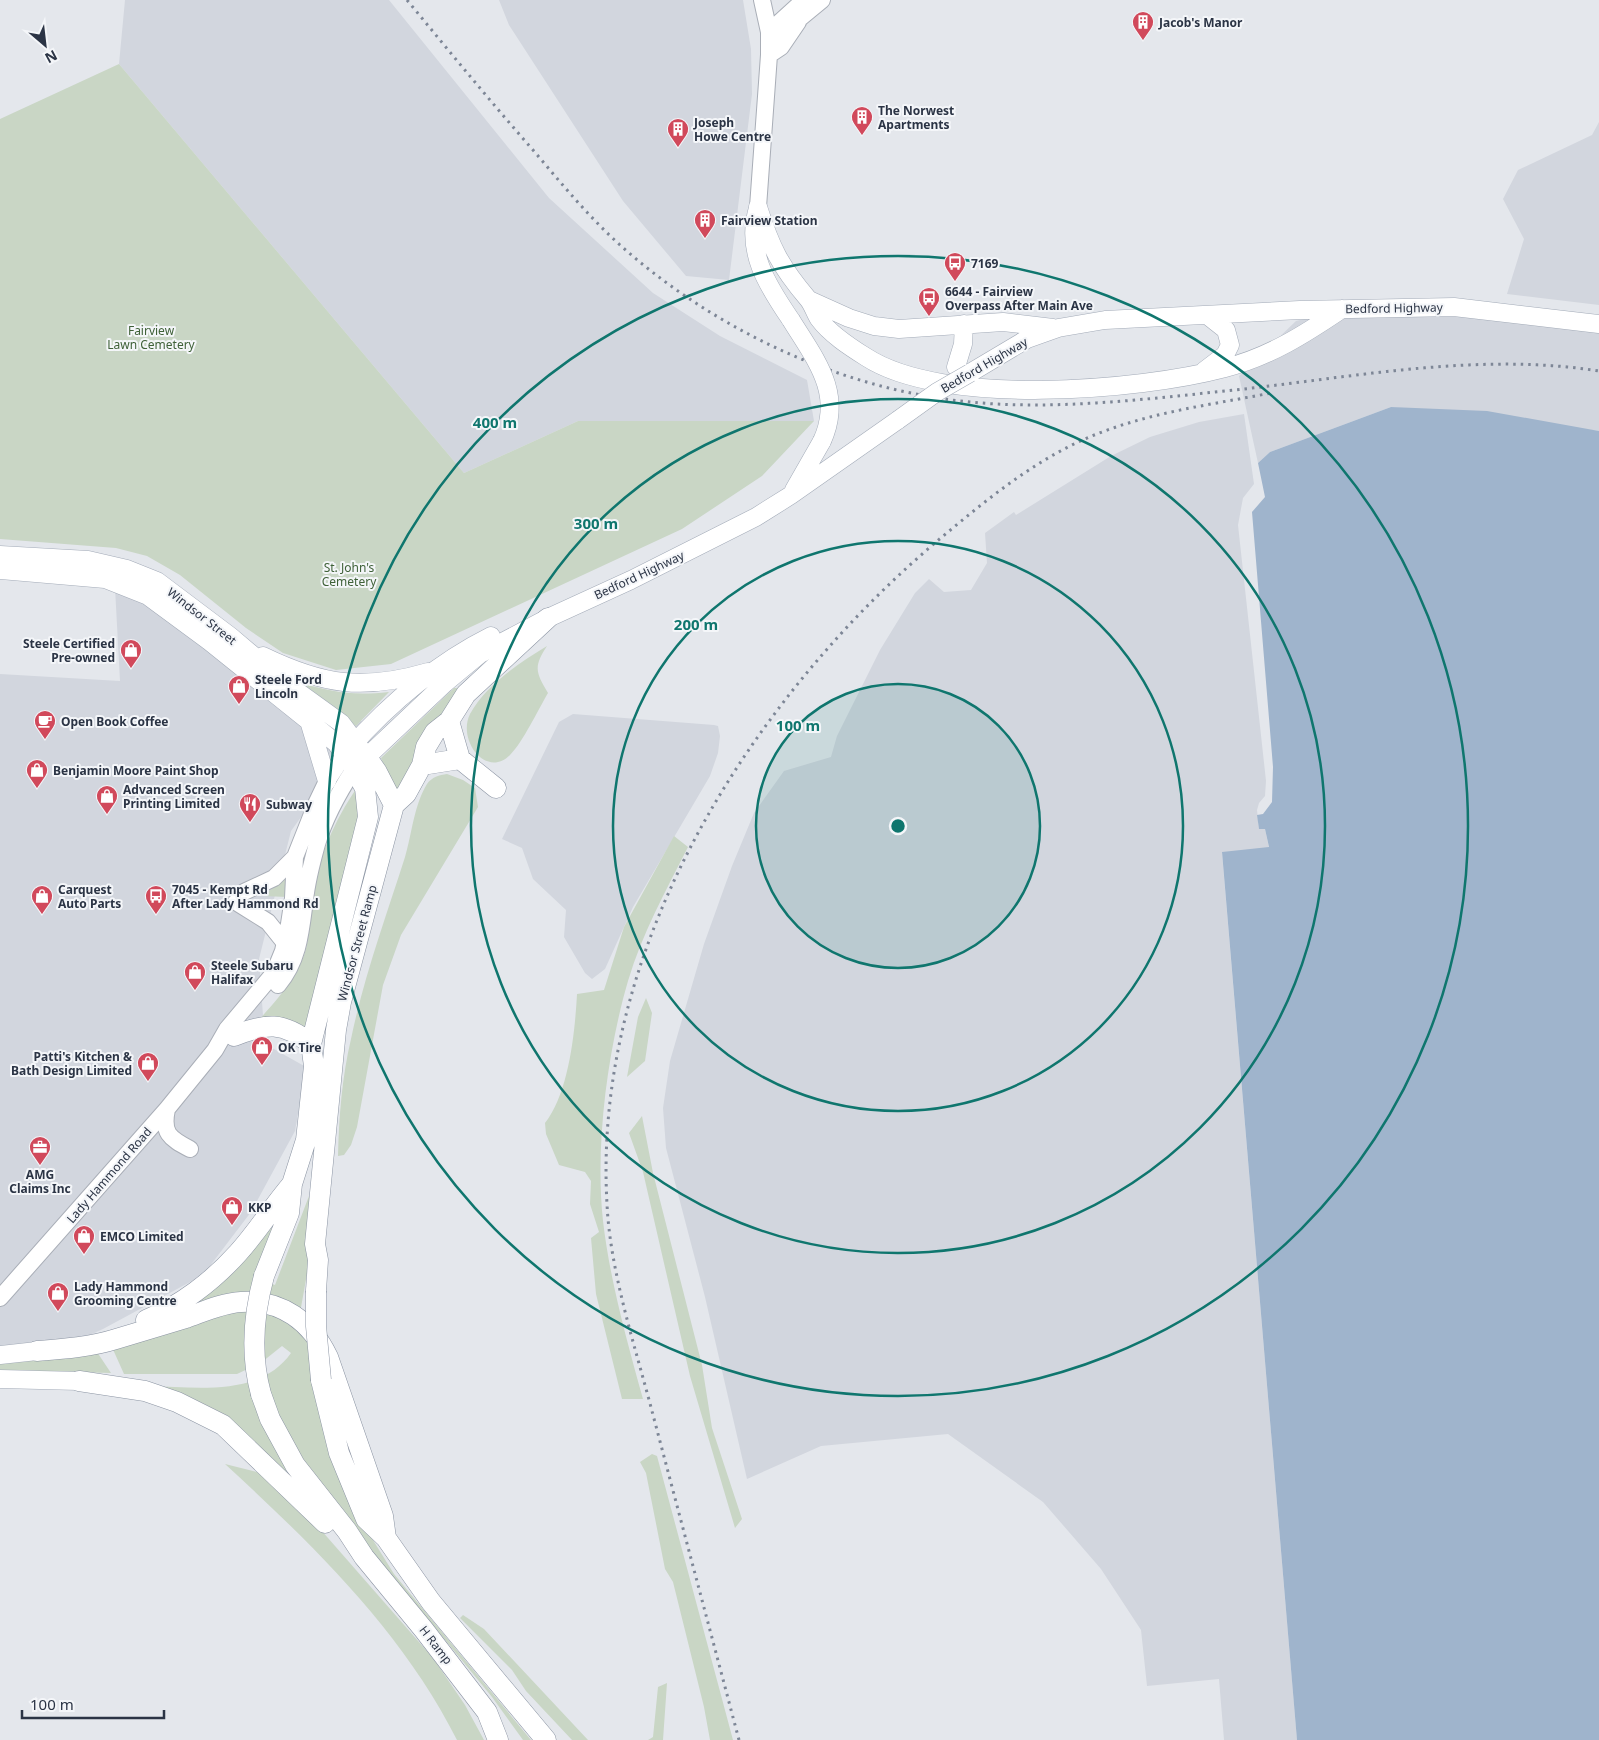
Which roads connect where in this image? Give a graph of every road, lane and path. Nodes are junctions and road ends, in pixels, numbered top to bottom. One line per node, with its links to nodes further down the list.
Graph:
1 (762, 0): 4 (main road)
2 (822, 0): 3 (main road)
3 (804, 8): 4 (main road); 5 (main road)
4 (769, 32): 5 (main road)
5 (769, 55): 6 (main road)
6 (758, 207): 7 (main road); 15 (main road, bridge)
7 (809, 300): 10 (main road); 14 (main road)
8 (1342, 309): 9 (main road, Bedford Highway); 11 (main road, Bedford Highway); 14 (main road)
9 (1207, 315): 12 (main road, Bedford Highway); 14 (main road)
10 (964, 324): 12 (main road); 13 (main road)
11 (1599, 324)
12 (1058, 328): 13 (main road, Bedford Highway)
13 (963, 370): 15 (main road, Bedford Highway, bridge)
14 (1199, 374)
15 (791, 495): 18 (main road, Bedford Highway)
16 (0, 555): 19 (main road, Windsor Street)
17 (0, 570): 21 (main road, Windsor Street)
18 (548, 618): 20 (main road, Bedford Highway); 22 (highway); 23 (main road, Bedford Highway)
19 (230, 636): 20 (main road); 23 (main road, Windsor Street)
20 (433, 670): 23 (main road, Bedford Highway)
21 (310, 721): 23 (main road, Windsor Street); 26 (main road)
22 (449, 721): 24 (highway); 25 (highway)
23 (355, 756): 26 (main road, Lady Hammond Road); 28 (highway); 31 (main road, Lady Hammond Road); 32 (highway, Windsor Street Ramp)
24 (460, 759): 25 (highway); 27 (highway)
25 (422, 765): 28 (highway)
26 (327, 781): 29 (main road, Lady Hammond Road)
27 (496, 788)
28 (394, 805): 35 (highway, Windsor Street Ramp)
29 (295, 857): 30 (main road, Lady Hammond Road); 30 (main road)
30 (284, 942): 33 (main road, Lady Hammond Road)
31 (234, 1036): 32 (highway); 33 (main road, Lady Hammond Road)
32 (311, 1044): 35 (highway, Windsor Street Ramp)
33 (215, 1050): 34 (main road, Lady Hammond Road)
34 (166, 1109): 36 (main road); 38 (main road, Lady Hammond Road)
35 (315, 1140): 37 (highway); 43 (highway, bridge)
36 (190, 1149)
37 (293, 1182): 39 (highway); 44 (highway, bridge)
38 (0, 1298)
39 (37, 1352): 40 (main road); 43 (highway)
40 (0, 1355)
41 (0, 1379): 42 (main road)
42 (80, 1381): 44 (highway)
43 (386, 1538): 48 (highway)
44 (364, 1557): 45 (highway, H Ramp)
45 (487, 1712): 46 (highway, H Ramp); 47 (highway)
46 (498, 1740)
47 (513, 1740)
48 (546, 1740)

